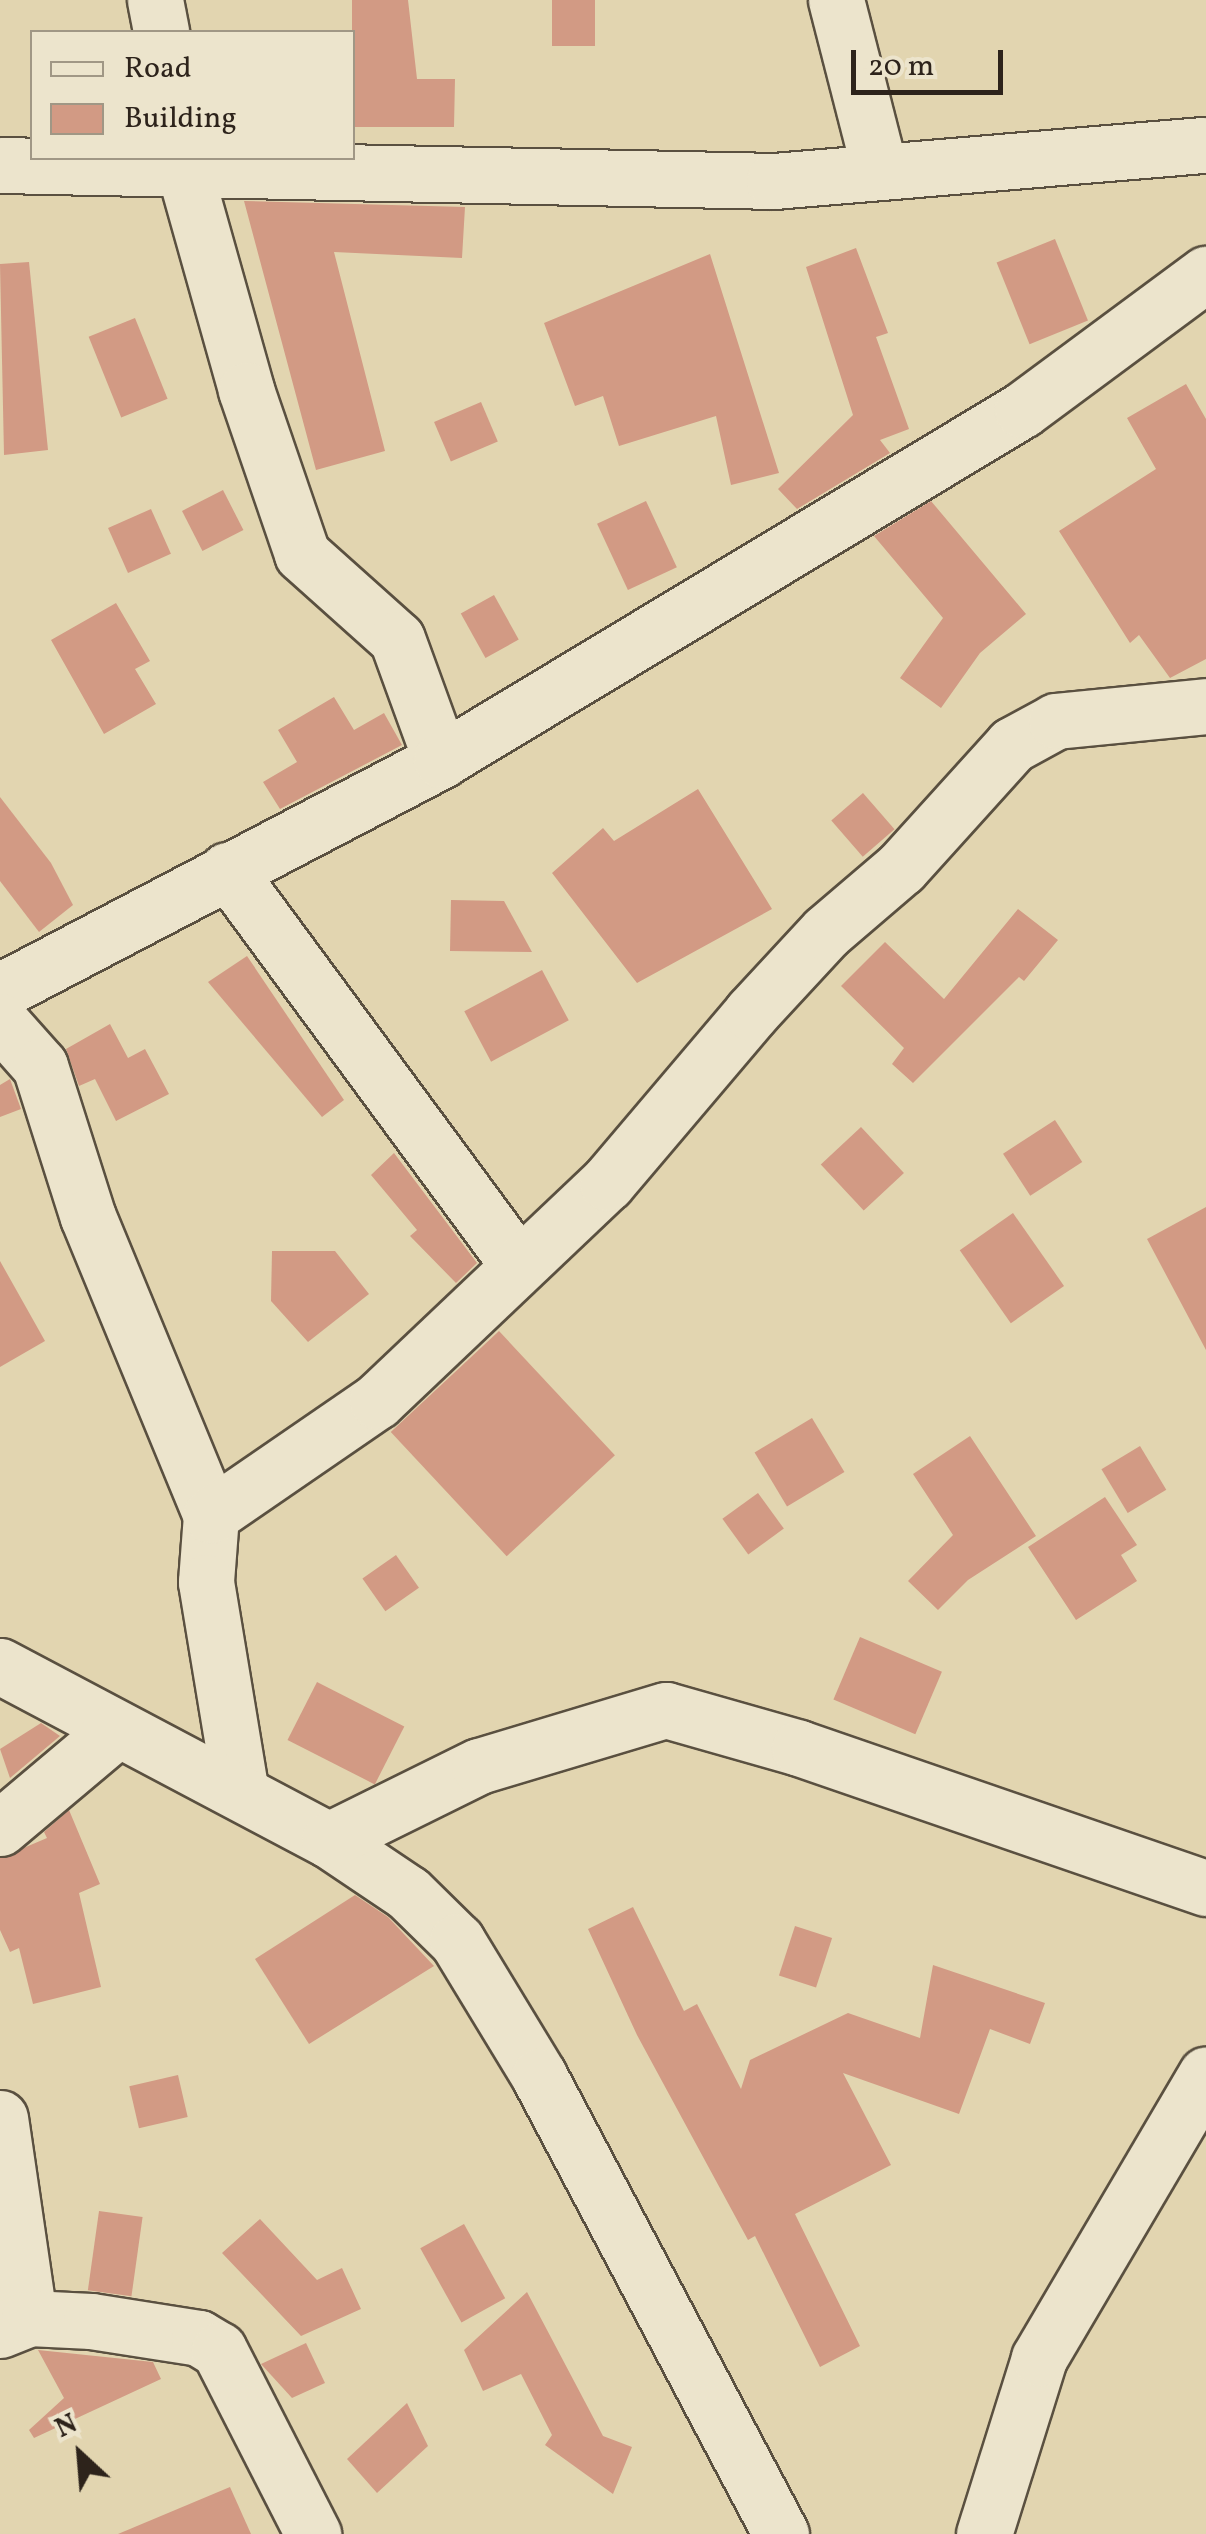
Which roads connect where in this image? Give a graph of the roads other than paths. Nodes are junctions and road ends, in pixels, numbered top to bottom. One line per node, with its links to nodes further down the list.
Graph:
1 (156, 0): 3 (street)
2 (836, 0): 7 (street)
3 (161, 30)
4 (1206, 145): 7 (street)
5 (182, 164): 6 (street); 7 (street); 10 (street)
6 (0, 165)
7 (880, 167)
8 (1206, 274): 10 (street)
9 (1206, 706): 14 (street)
10 (440, 760): 11 (street)
11 (227, 870): 12 (street); 14 (street)
12 (0, 990)
13 (0, 1021): 15 (street)
14 (517, 1264): 15 (street)
15 (211, 1514): 18 (street)
16 (0, 1666): 17 (street)
17 (115, 1731): 18 (street); 19 (street)
18 (240, 1787): 20 (street)
19 (0, 1828)
20 (329, 1840): 21 (street); 26 (street)
21 (1206, 1888)
22 (1206, 2074): 27 (street)
23 (0, 2118): 24 (street)
24 (14, 2324): 25 (street)
25 (293, 2528)
26 (781, 2534)
27 (984, 2534)

